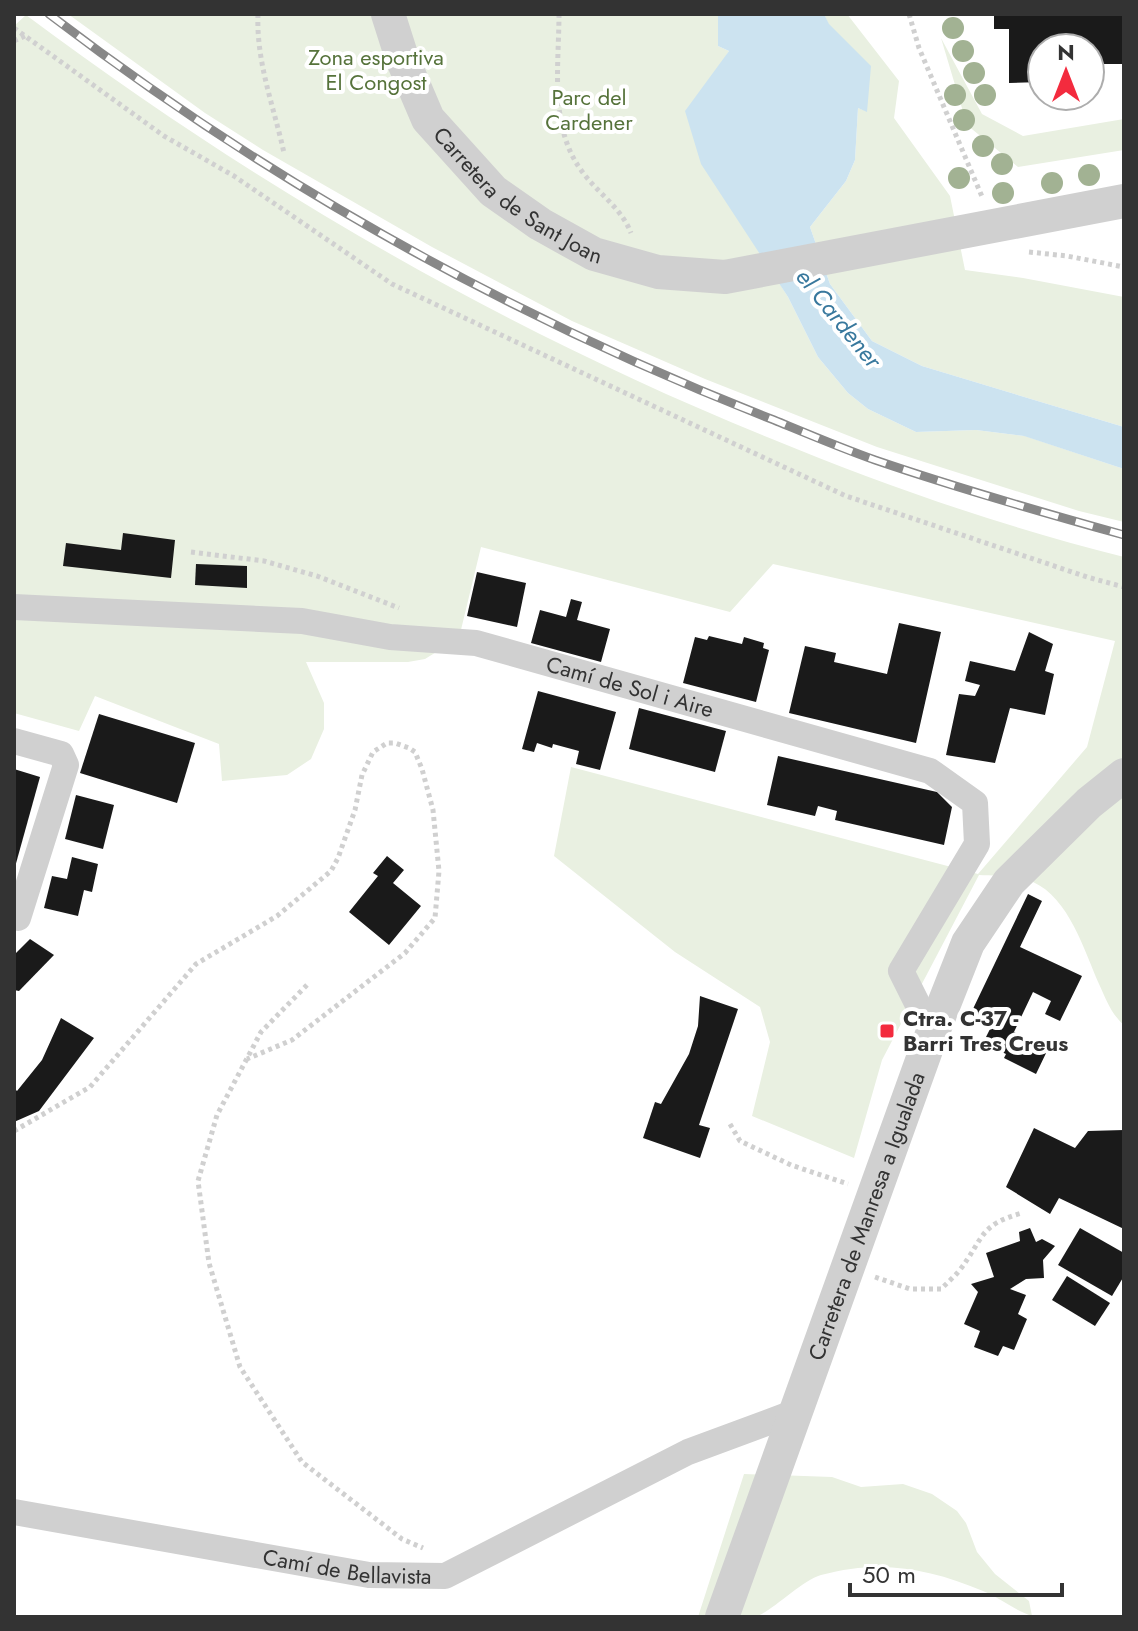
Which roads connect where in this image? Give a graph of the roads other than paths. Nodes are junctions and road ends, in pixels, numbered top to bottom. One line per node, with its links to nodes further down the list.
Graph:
1 (388, 14): 2 (street, Carretera de Sant Joan)
2 (1124, 201)
3 (14, 607): 7 (street, Camí de Sol i Aire)
4 (14, 741): 6 (street)
5 (1124, 775): 7 (street, Carretera de Manresa a Igualada)
6 (16, 917)
7 (932, 1033): 8 (street, Carretera de Manresa a Igualada)
8 (793, 1413): 9 (street, Camí de Bellavista); 10 (street, Carretera de Manresa a Igualada)
9 (14, 1512)
10 (722, 1617)

